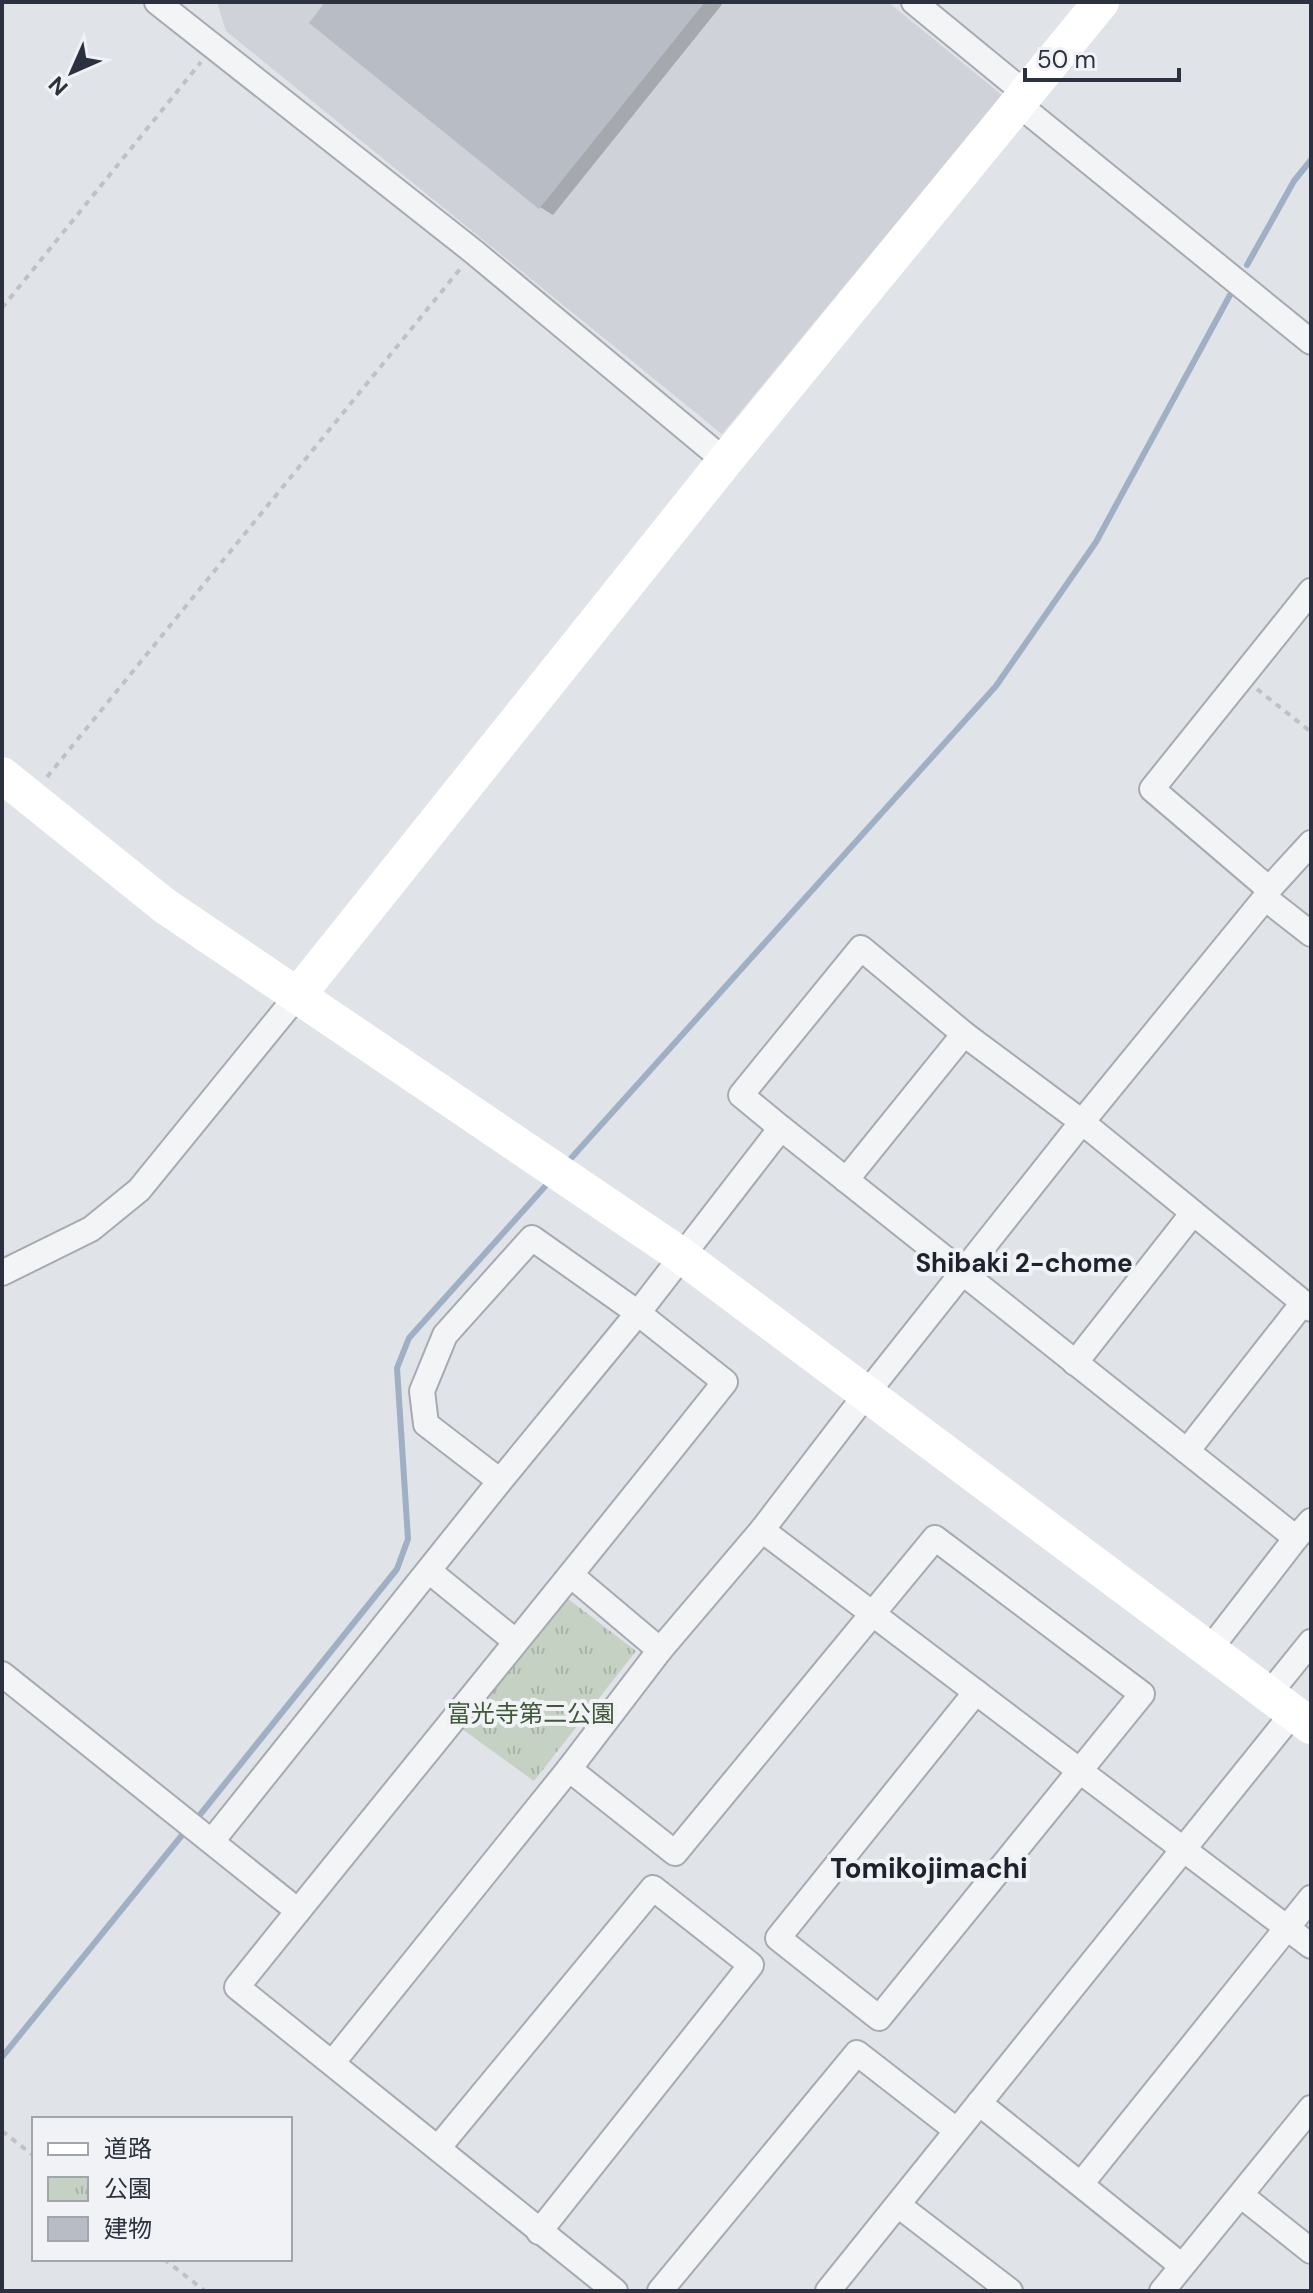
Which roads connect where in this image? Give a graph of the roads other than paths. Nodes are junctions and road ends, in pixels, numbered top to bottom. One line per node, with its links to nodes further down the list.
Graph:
1 (157, 2): 6 (street)
2 (914, 2): 4 (street)
3 (1101, 2): 4 (street)
4 (1021, 98): 5 (street); 6 (street)
5 (1311, 342)
6 (725, 461): 12 (street)
7 (1311, 591): 10 (street)
8 (2, 775): 12 (street)
9 (1311, 843): 10 (street)
10 (1267, 894): 11 (street); 14 (street)
11 (1311, 934)
12 (297, 996): 18 (street); 19 (street)
13 (964, 1034): 14 (street); 15 (street); 16 (street)
14 (1082, 1122): 17 (street); 20 (street)
15 (781, 1128): 16 (street); 18 (street)
16 (846, 1180): 20 (street)
17 (1193, 1213): 21 (street); 23 (street)
18 (682, 1256): 22 (street); 24 (street)
19 (2, 1273)
20 (962, 1274): 23 (street); 24 (street)
21 (1307, 1306): 25 (street)
22 (638, 1313): 26 (street); 26 (street); 30 (street)
23 (1075, 1363): 25 (street)
24 (867, 1393): 27 (street); 34 (street)
25 (1187, 1451): 28 (street)
26 (500, 1481): 29 (street)
27 (762, 1530): 31 (street); 35 (street)
28 (1303, 1530): 34 (street)
29 (429, 1571): 32 (street); 41 (street)
30 (572, 1576): 32 (street); 35 (street)
31 (871, 1613): 37 (street); 39 (street); 40 (street)
32 (515, 1641): 44 (street)
33 (1311, 1642): 38 (street)
34 (1210, 1649): 38 (street)
35 (660, 1650): 39 (street)
36 (2, 1674): 41 (street)
37 (976, 1692): 40 (street); 40 (street)
38 (1291, 1711): 42 (street)
39 (569, 1769): 47 (street)
40 (1080, 1771): 42 (street)
41 (208, 1838): 44 (street)
42 (1186, 1849): 45 (street); 48 (street)
43 (1311, 1898): 45 (street)
44 (298, 1911): 47 (street)
45 (1286, 1927): 46 (street); 52 (street)
46 (1311, 1946)
47 (333, 2062): 51 (street)
48 (979, 2103): 50 (street); 52 (street)
49 (1311, 2108): 53 (street)
50 (956, 2130): 54 (street); 60 (street)
51 (438, 2148): 55 (street); 55 (street)
52 (1081, 2184): 57 (street)
53 (1242, 2196): 56 (street); 57 (street)
54 (898, 2205): 58 (street); 61 (street)
55 (539, 2232): 59 (street)
56 (1311, 2251)
57 (1182, 2266): 62 (street)
58 (1002, 2289)
59 (615, 2291)
60 (660, 2291)
61 (828, 2291)
62 (1162, 2291)

